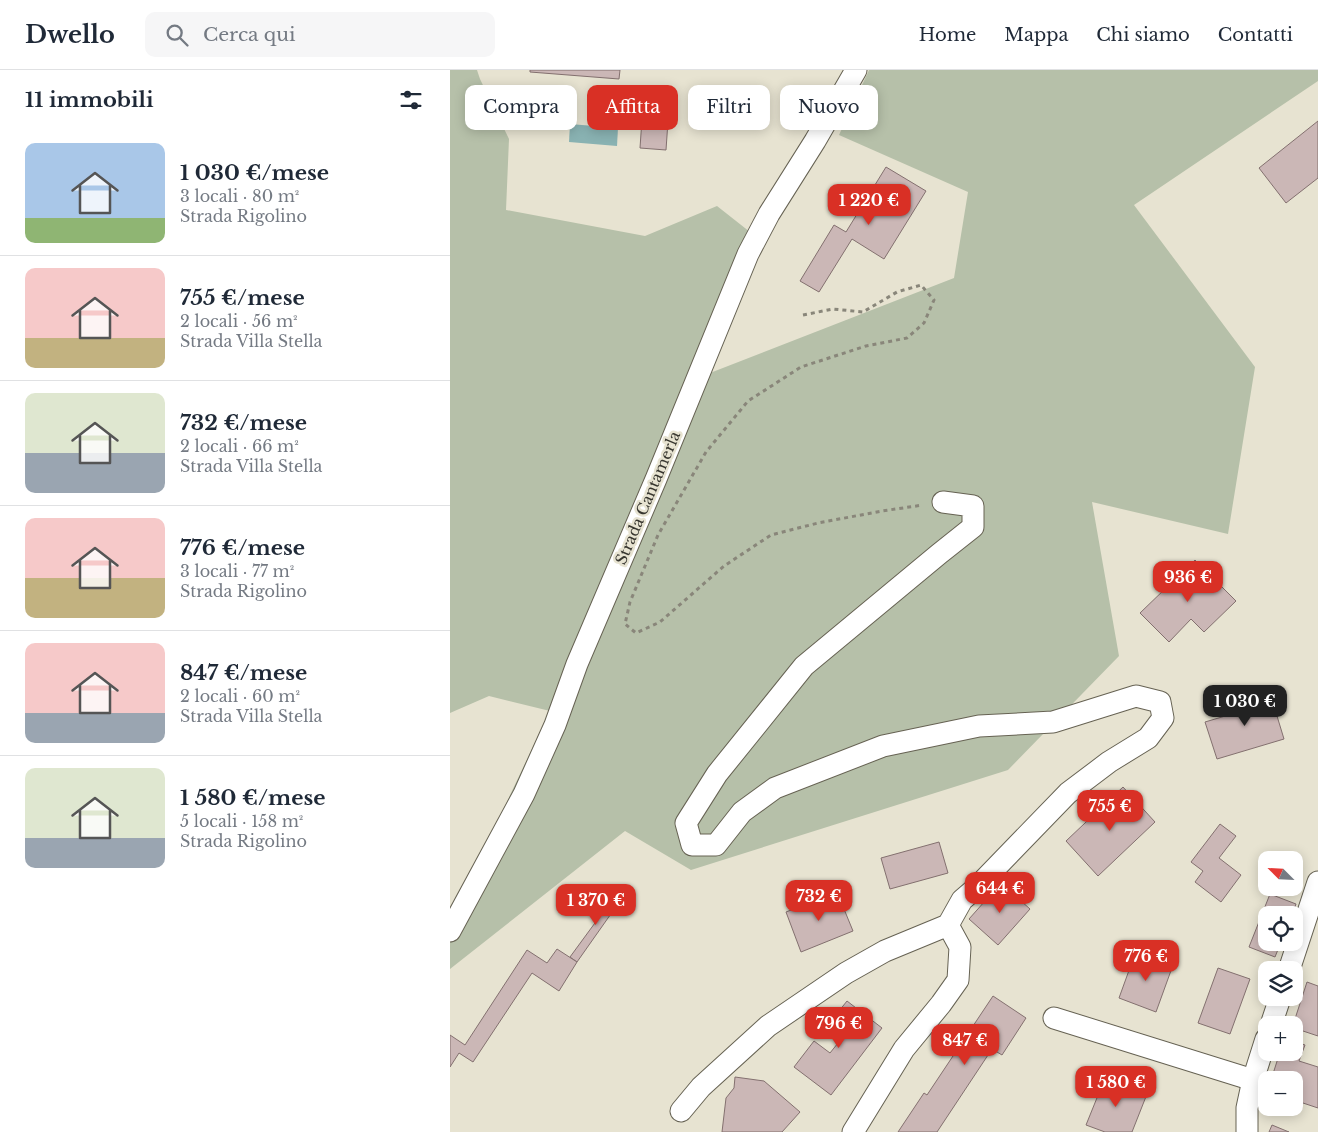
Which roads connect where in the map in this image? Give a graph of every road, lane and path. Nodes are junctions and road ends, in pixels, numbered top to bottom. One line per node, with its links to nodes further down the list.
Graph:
1 (856, 70): 6 (street, Strada Cantamerla)
2 (803, 315): 3 (path)
3 (944, 502): 5 (street)
4 (1318, 882): 7 (street)
5 (948, 924): 11 (street); 12 (street)
6 (450, 931)
7 (1292, 961)
8 (1054, 1018): 10 (street)
9 (1259, 1061): 10 (street)
10 (1253, 1080): 13 (street)
11 (682, 1111)
12 (853, 1132)
13 (1247, 1132)

